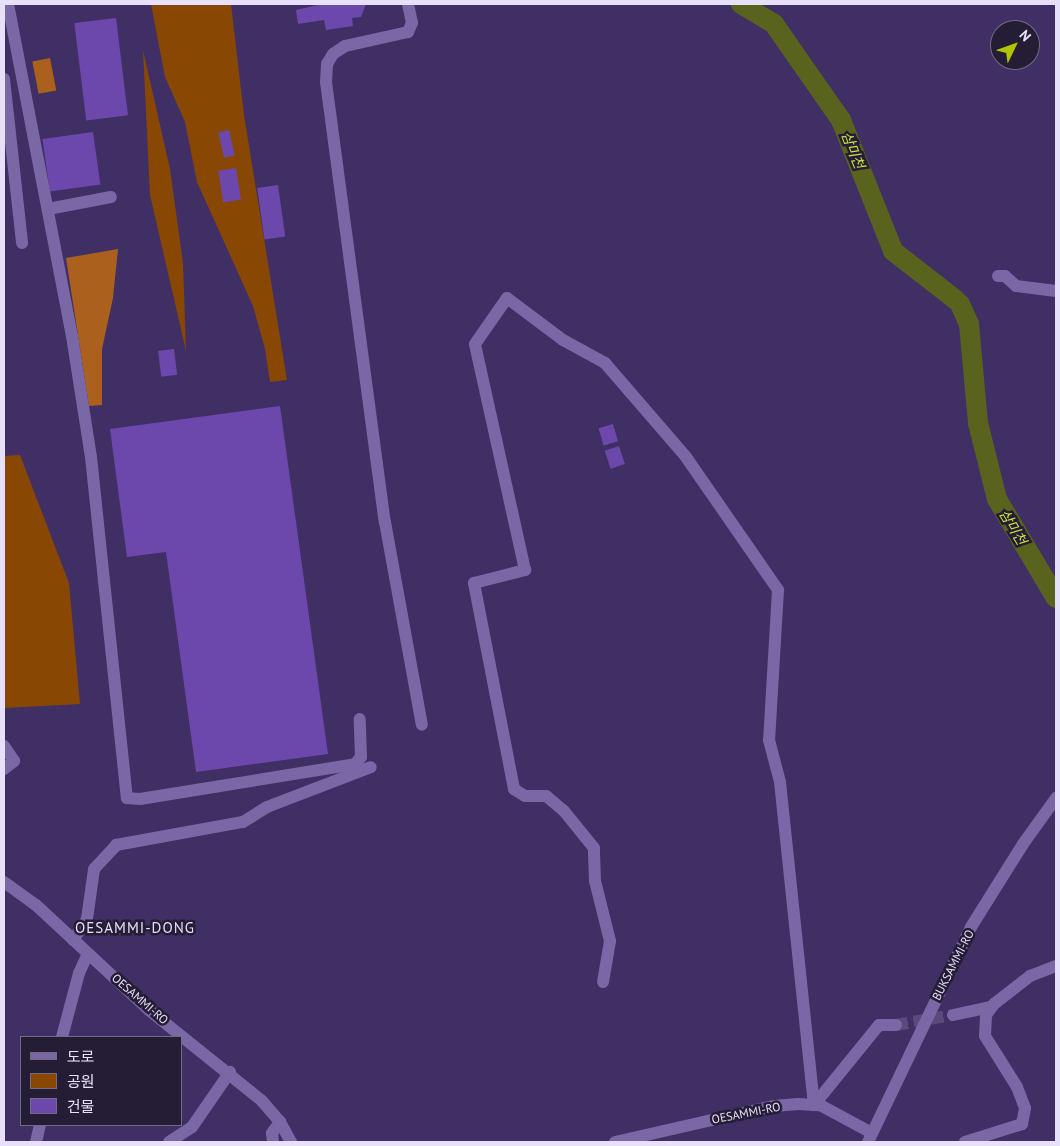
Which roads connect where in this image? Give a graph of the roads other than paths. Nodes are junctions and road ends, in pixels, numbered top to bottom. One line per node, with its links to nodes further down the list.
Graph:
1 (8, 4): 5 (street)
2 (408, 4): 10 (street)
3 (4, 79): 6 (street)
4 (111, 197): 5 (street)
5 (48, 208): 9 (street)
6 (22, 243)
7 (998, 276): 8 (street)
8 (1056, 291)
9 (360, 719)
10 (422, 725)
11 (4, 746): 13 (street)
12 (371, 767): 16 (street)
13 (4, 769)
14 (1056, 798): 28 (street, BUKSAMMI-RO)
15 (4, 882): 16 (street, OESAMMI-RO)
16 (73, 940): 17 (street, OESAMMI-RO)
17 (88, 954): 23 (street); 24 (street, OESAMMI-RO)
18 (1056, 966): 20 (street)
19 (603, 982): 25 (street)
20 (992, 1007): 21 (street); 34 (street)
21 (953, 1015)
22 (896, 1025): 25 (street)
23 (62, 1036)
24 (230, 1072): 26 (street, OESAMMI-RO); 30 (street)
25 (814, 1105): 28 (street, OESAMMI-RO); 33 (street, OESAMMI-RO)
26 (280, 1122): 31 (street); 32 (street, OESAMMI-RO)
27 (40, 1126): 29 (street)
28 (870, 1138)
29 (36, 1142)
30 (169, 1142)
31 (273, 1142)
32 (291, 1142)
33 (615, 1142)
34 (965, 1142)

